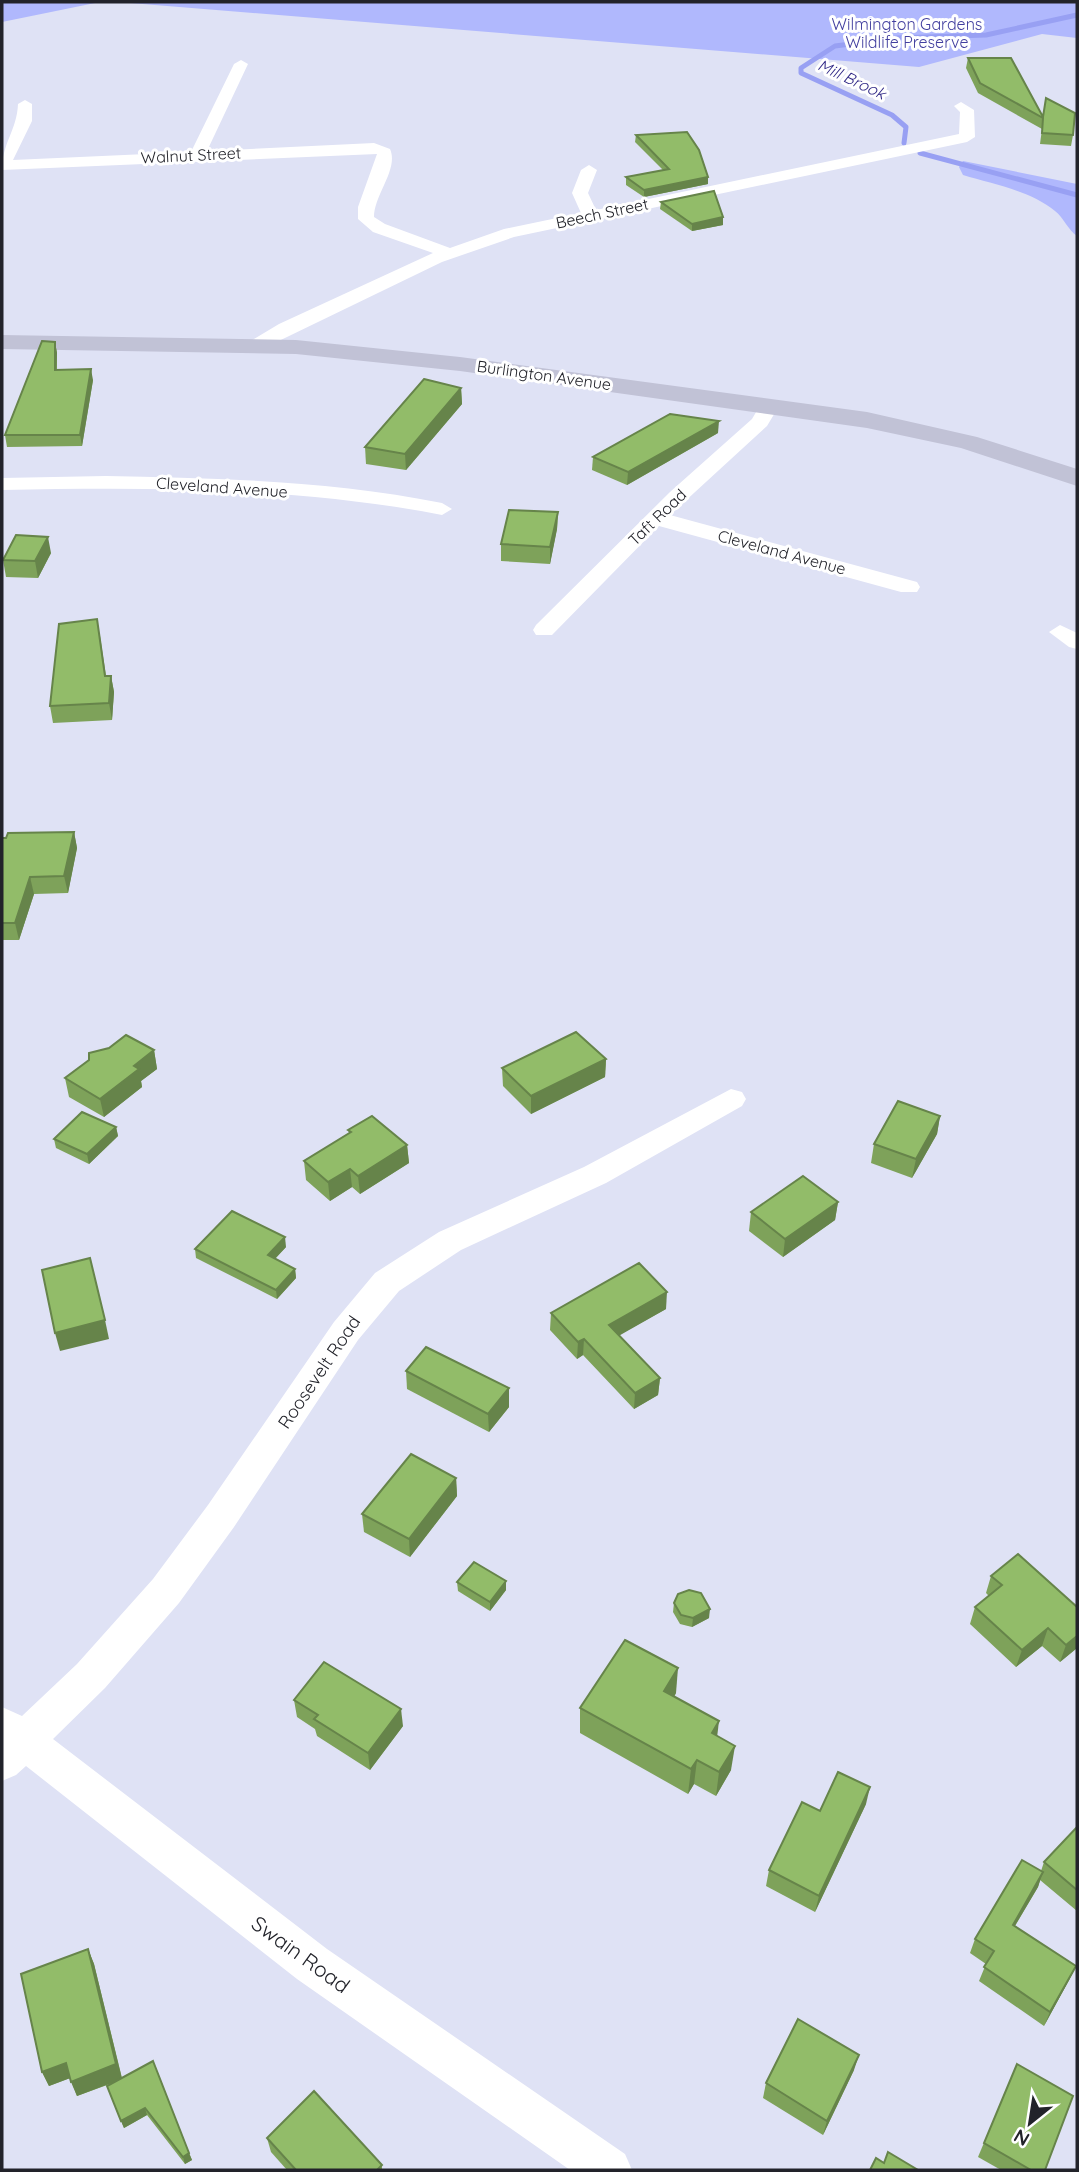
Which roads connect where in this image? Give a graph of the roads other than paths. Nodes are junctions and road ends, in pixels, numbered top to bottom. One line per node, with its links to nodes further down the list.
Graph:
1 (241, 64): 4 (street)
2 (25, 104): 5 (street)
3 (961, 106): 7 (street, Beech Street)
4 (197, 155): 5 (street, Walnut Street); 8 (street, Walnut Street)
5 (2, 165)
6 (589, 170): 7 (street)
7 (592, 215): 8 (street, Beech Street)
8 (449, 253): 10 (street, Beech Street)
9 (2, 342): 10 (main road, Burlington Avenue)
10 (256, 346): 11 (main road, Burlington Avenue)
11 (769, 406): 12 (main road, Burlington Avenue); 15 (street, Taft Road)
12 (1077, 478)
13 (2, 484): 14 (street, Cleveland Avenue)
14 (442, 509)
15 (655, 518): 16 (street, Cleveland Avenue); 17 (street, Taft Road)
16 (909, 587)
17 (544, 630)
18 (731, 1099): 19 (street, Roosevelt Road)
19 (9, 1743): 20 (street, Swain Road)
20 (609, 2170)

